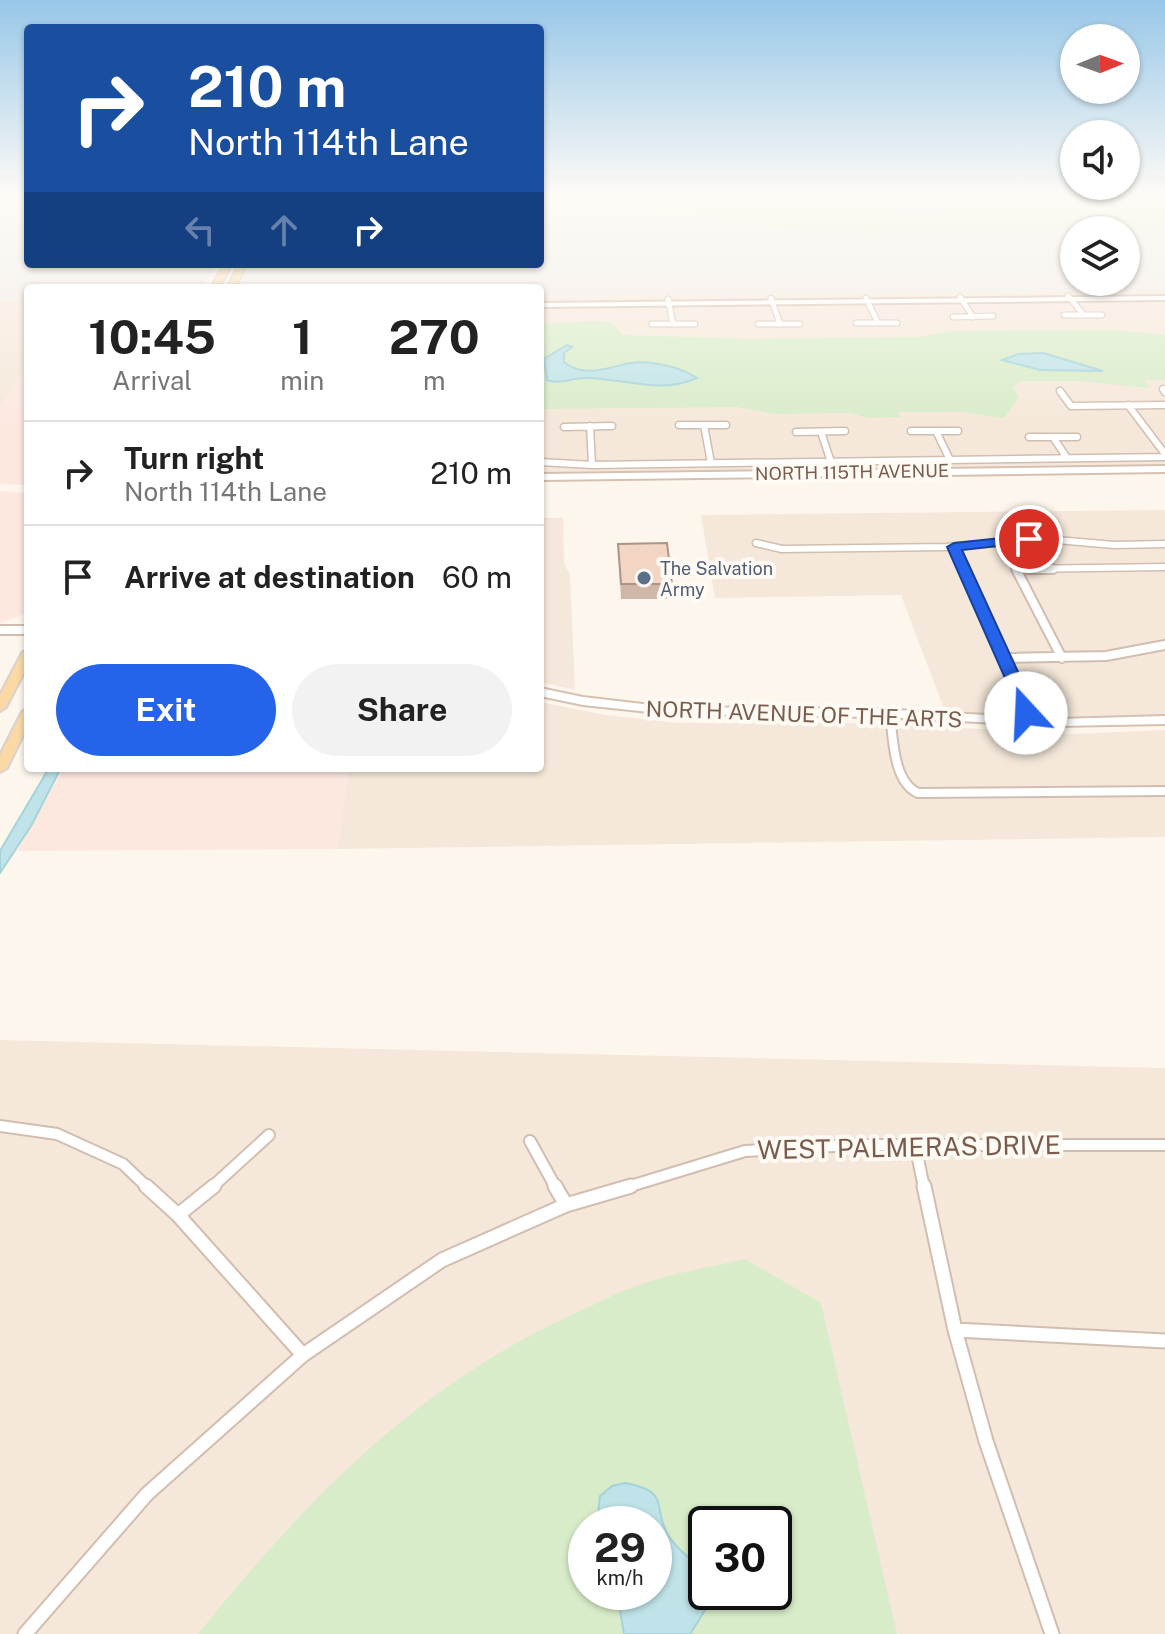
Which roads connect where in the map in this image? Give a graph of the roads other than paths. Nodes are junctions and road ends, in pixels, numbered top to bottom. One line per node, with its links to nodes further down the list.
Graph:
1 (1164, 296): 2 (street)
2 (1070, 297): 3 (street); 9 (street)
3 (962, 298): 4 (street); 13 (street)
4 (867, 299): 5 (street); 15 (street)
5 (771, 300): 6 (street); 21 (street)
6 (669, 301): 7 (street); 18 (street)
7 (544, 303)
8 (1064, 315): 9 (street)
9 (1084, 315): 10 (street)
10 (1102, 315)
11 (993, 316): 13 (street)
12 (953, 317): 13 (street)
13 (973, 317)
14 (856, 323): 15 (street)
15 (878, 323): 16 (street)
16 (897, 323)
17 (652, 324): 18 (street)
18 (673, 324): 19 (street)
19 (695, 324)
20 (758, 324): 21 (street)
21 (780, 324): 22 (street)
22 (800, 324)
23 (1060, 391): 24 (street)
24 (1128, 405): 25 (street); 41 (street)
25 (1165, 405)
26 (679, 425): 27 (street)
27 (704, 425): 28 (street); 46 (street)
28 (726, 425)
29 (590, 426): 30 (street); 31 (street); 47 (street)
30 (612, 426)
31 (564, 427)
32 (845, 431): 37 (street)
33 (911, 431): 34 (street)
34 (936, 431): 35 (street); 43 (street)
35 (958, 431)
36 (796, 432): 37 (street)
37 (821, 432): 45 (street)
38 (1029, 437): 39 (street)
39 (1053, 437): 40 (street); 42 (street)
40 (1077, 437)
41 (1165, 456): 42 (street)
42 (1067, 458): 43 (street)
43 (950, 460): 45 (street)
44 (544, 462): 47 (street)
45 (831, 462): 46 (street)
46 (711, 463): 47 (street)
47 (592, 465)
48 (1165, 469): 49 (street, NORTH 115TH AVENUE)
49 (544, 477)
50 (1002, 541): 52 (street); 53 (street); 55 (street)
51 (756, 543): 53 (street)
52 (1165, 544)
53 (954, 547): 59 (street)
54 (1165, 567): 55 (street)
55 (1017, 569): 60 (street)
56 (0, 630): 57 (street)
57 (24, 630)
58 (1165, 645): 60 (street)
59 (1005, 658): 60 (street); 67 (street)
60 (1062, 658)
61 (24, 661): 63 (main road)
62 (544, 693): 64 (street, NORTH AVENUE OF THE ARTS)
63 (0, 707)
64 (890, 714): 67 (street, NORTH AVENUE OF THE ARTS); 69 (street)
65 (24, 720): 68 (main road)
66 (1165, 720): 67 (street, NORTH AVENUE OF THE ARTS)
67 (1027, 723)
68 (0, 768)
69 (1165, 791)
70 (0, 1126): 76 (street)
71 (269, 1135): 76 (street)
72 (530, 1141): 75 (street)
73 (915, 1144): 74 (street, WEST PALMERAS DRIVE); 75 (street, WEST PALMERAS DRIVE); 77 (street)
74 (1165, 1145)
75 (566, 1205): 79 (street, WEST PALMERAS DRIVE)
76 (178, 1215): 79 (street)
77 (955, 1330): 78 (street); 81 (street)
78 (1165, 1341)
79 (303, 1355): 80 (street, WEST PALMERAS DRIVE)
80 (25, 1634)
81 (1052, 1634)

